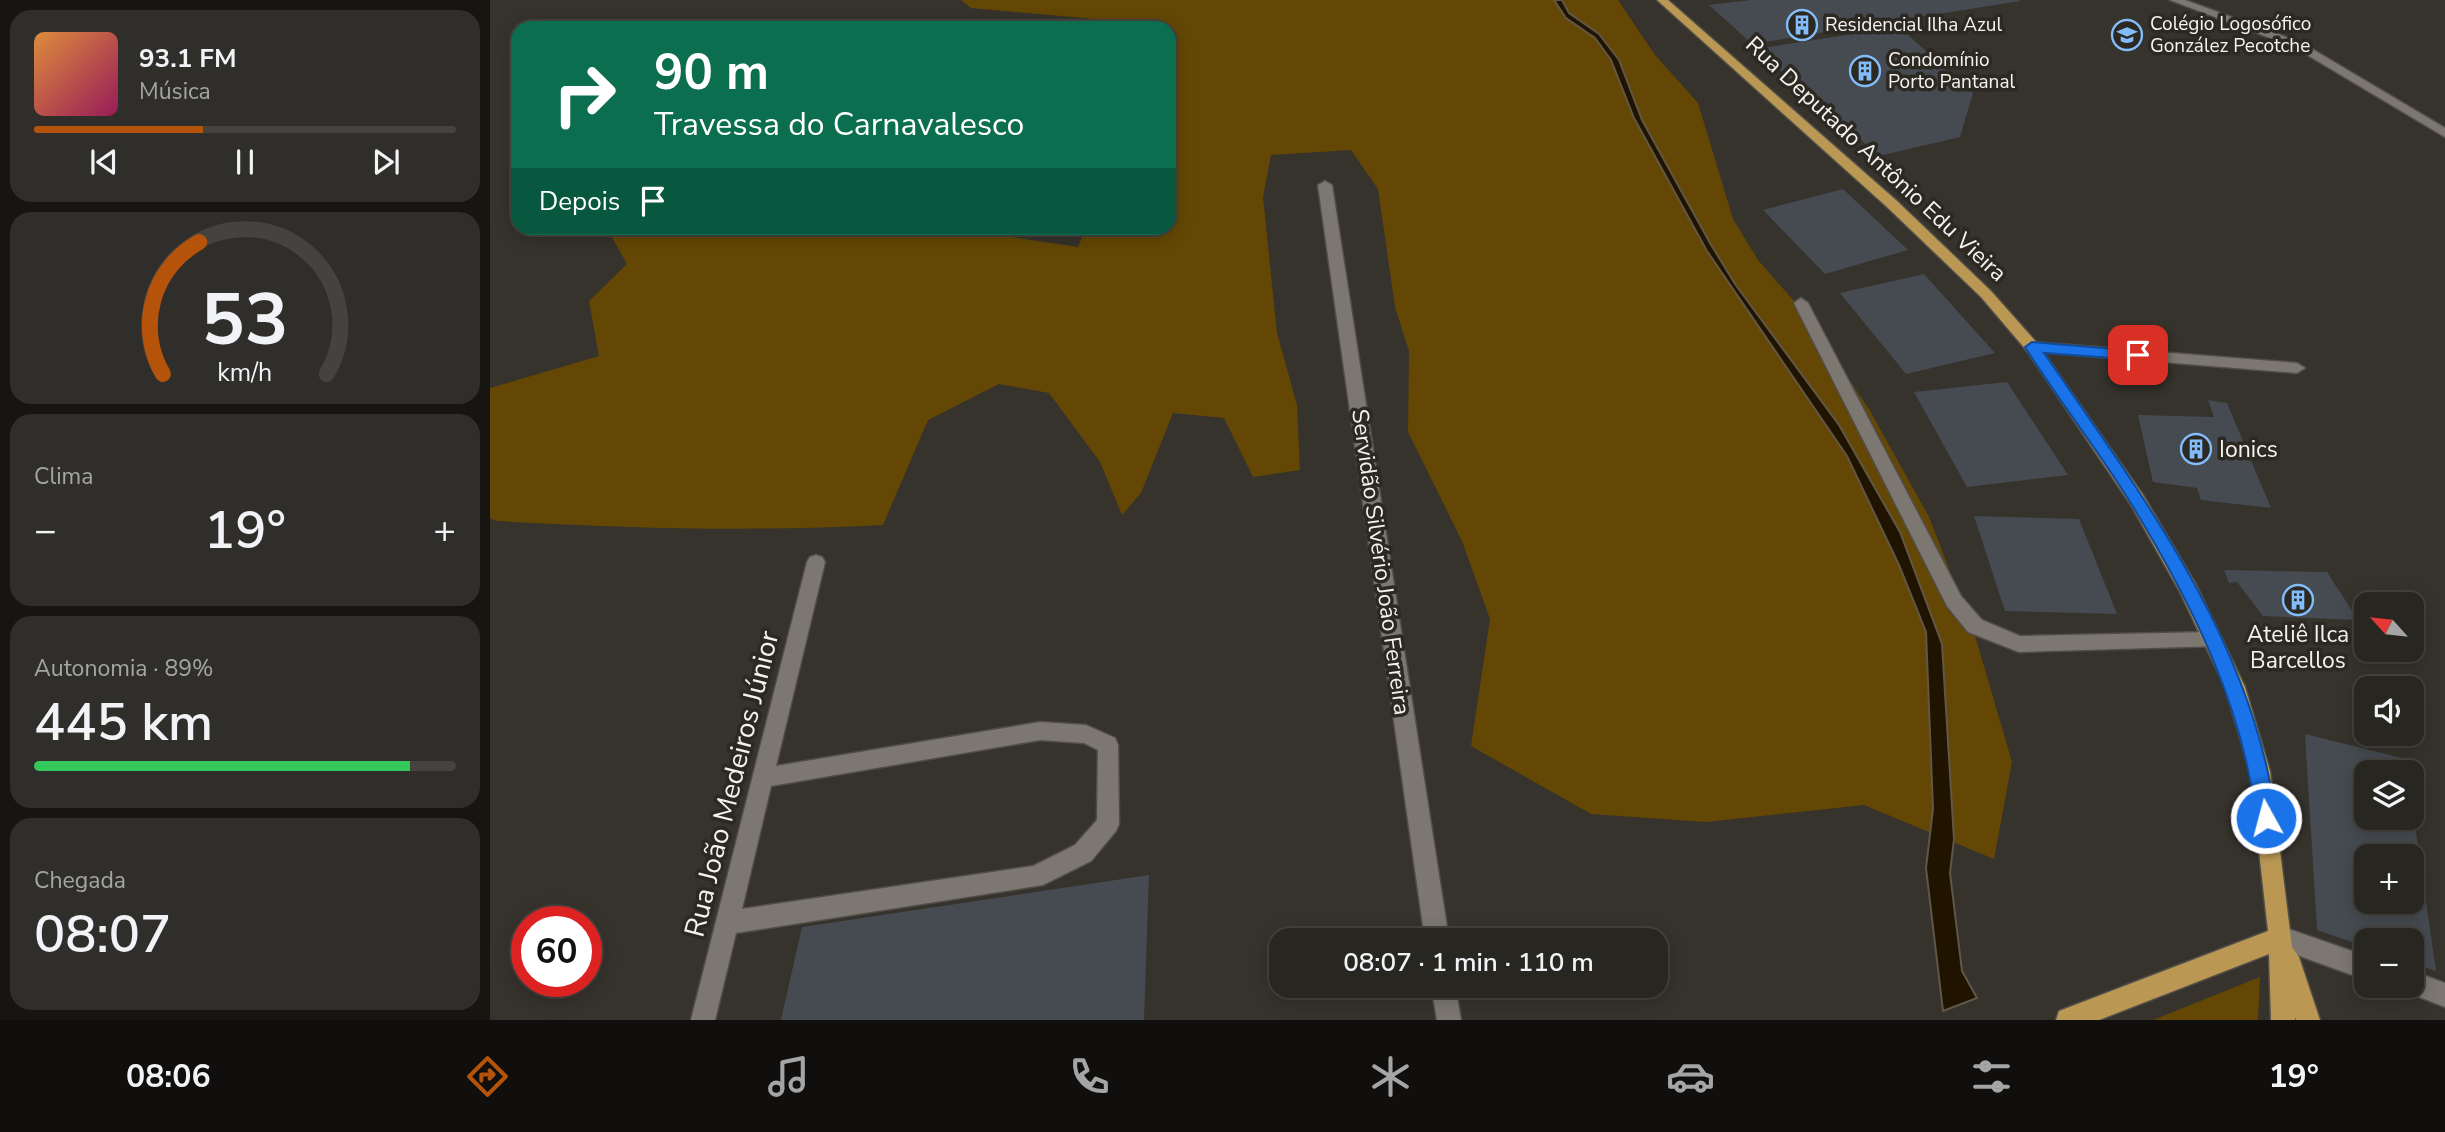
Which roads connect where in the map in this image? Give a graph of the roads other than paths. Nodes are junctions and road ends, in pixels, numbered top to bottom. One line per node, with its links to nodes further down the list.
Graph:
1 (1662, 0): 6 (main road, Rua Deputado Antônio Edu Vieira)
2 (2175, 0): 3 (street)
3 (2445, 133)
4 (1325, 185): 12 (street, Servidão Silvério João Ferreira)
5 (1801, 303): 9 (street)
6 (2032, 347): 7 (street); 9 (main road, Rua Deputado Antônio Edu Vieira)
7 (2297, 368)
8 (816, 562): 10 (street, Rua João Medeiros Júnior)
9 (2212, 640): 13 (main road, Rua Deputado Antônio Edu Vieira)
10 (763, 778): 11 (street, Rua João Medeiros Júnior); 11 (street)
11 (727, 923): 18 (street, Rua João Medeiros Júnior)
12 (1435, 928)
13 (2280, 938): 14 (street); 20 (main road); 21 (main road, Rua Deputado Antônio Edu Vieira); 22 (main road, Rua Deputado Antônio Edu Vieira)
14 (2354, 964)
15 (2424, 987): 16 (street)
16 (2445, 995)
17 (1445, 998): 19 (street)
18 (703, 1020)
19 (1448, 1020)
20 (2068, 1020)
21 (2284, 1020)
22 (2308, 1020)

